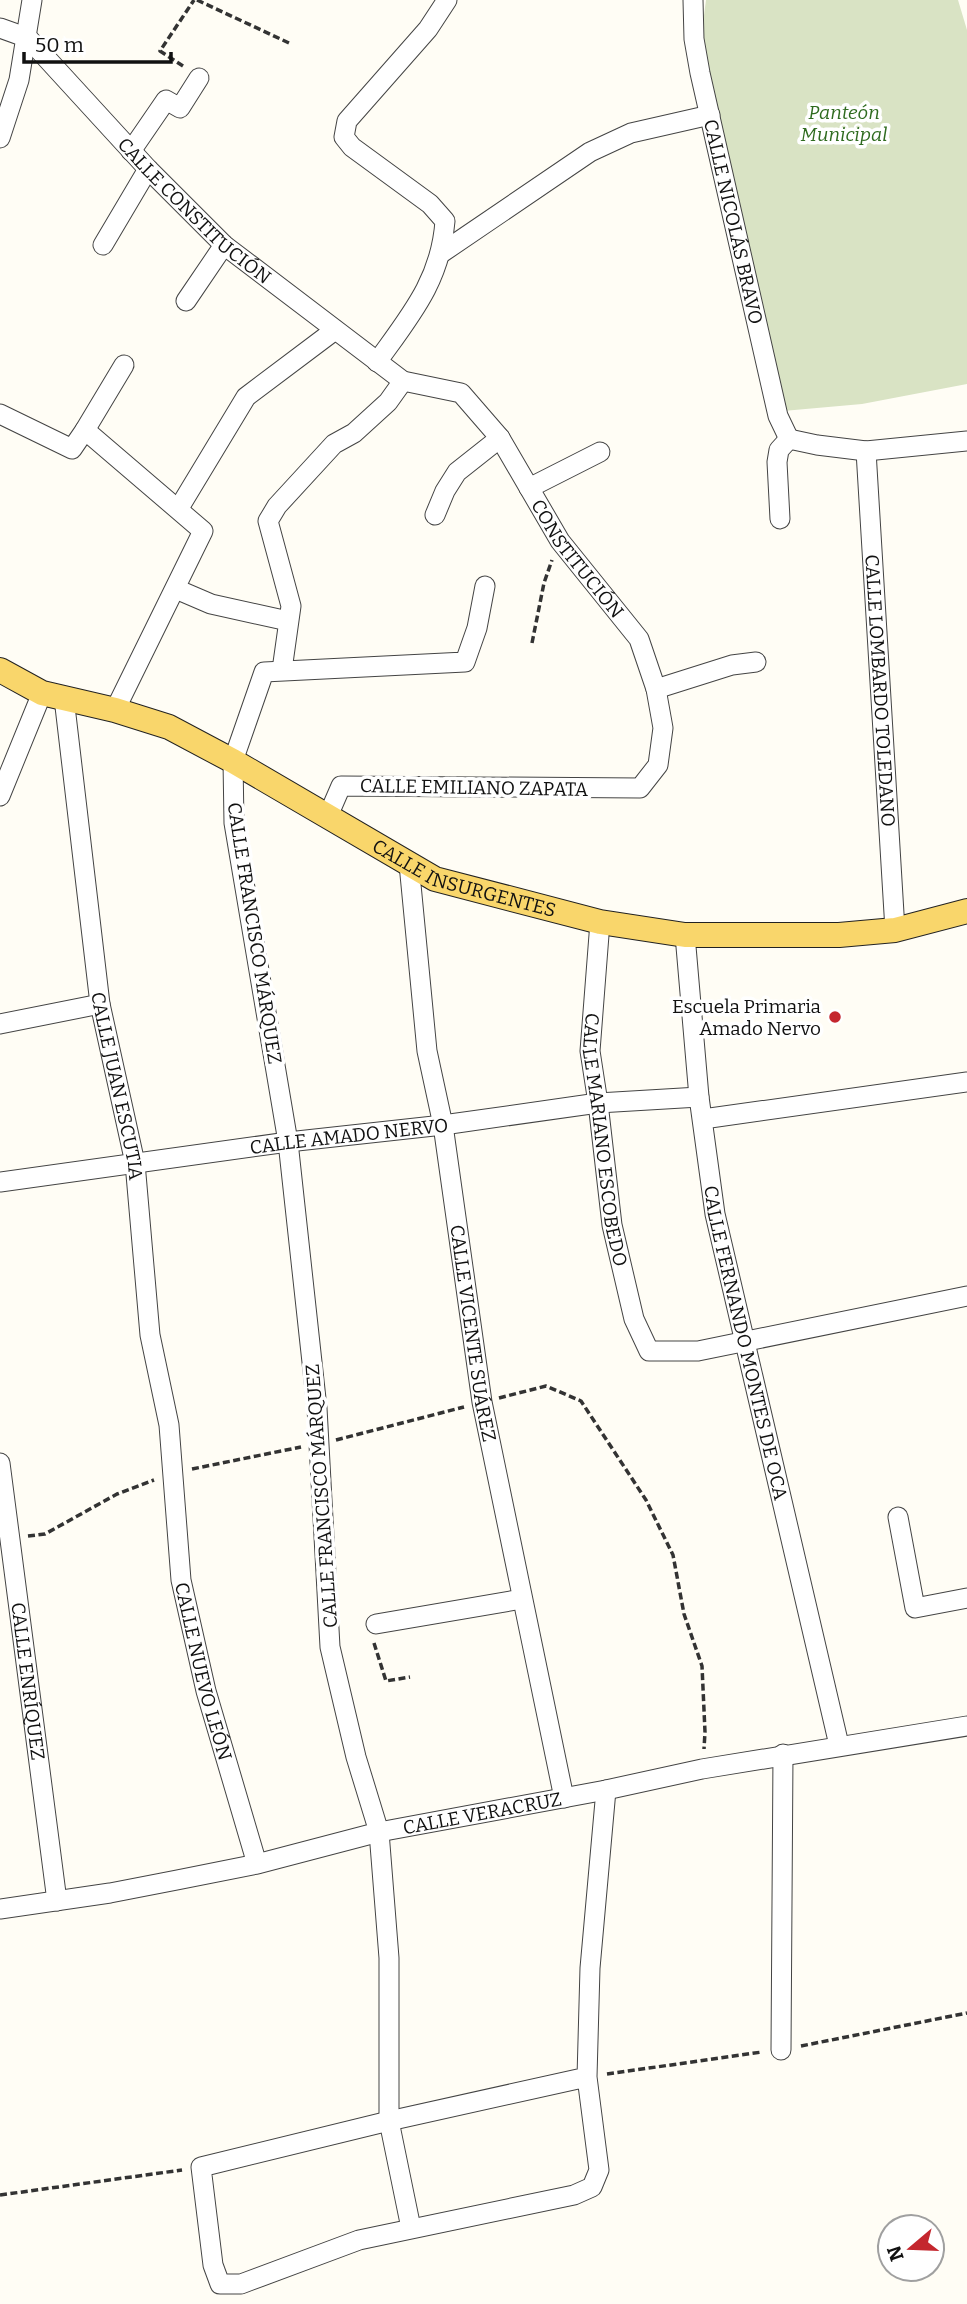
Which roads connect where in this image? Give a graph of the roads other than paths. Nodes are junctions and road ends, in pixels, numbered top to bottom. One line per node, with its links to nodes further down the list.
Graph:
1 (33, 0): 5 (street)
2 (447, 0): 13 (street)
3 (693, 0): 7 (street, CALLE NICOLÁS BRAVO)
4 (0, 29): 5 (street, CALLE CONSTITUCIÓN)
5 (28, 38): 8 (street); 9 (street, CALLE CONSTITUCIÓN)
6 (199, 78): 9 (street)
7 (710, 115): 13 (street); 22 (street, CALLE NICOLÁS BRAVO)
8 (0, 138)
9 (131, 151): 10 (street, CALLE CONSTITUCIÓN)
10 (148, 169): 11 (street); 12 (street, CALLE CONSTITUCIÓN)
11 (103, 244)
12 (224, 245): 14 (street); 15 (street, CALLE CONSTITUCIÓN)
13 (440, 254): 16 (street)
14 (186, 301)
15 (335, 330): 16 (street, CALLE CONSTITUCIÓN); 27 (street)
16 (377, 362): 18 (street, CALLE CONSTITUCIÓN)
17 (124, 365): 20 (street)
18 (403, 381): 21 (street, CONSTITUCIÓN); 32 (street)
19 (0, 414): 20 (street)
20 (85, 430): 27 (street)
21 (500, 438): 26 (street, CONSTITUCIÓN); 28 (street)
22 (789, 439): 24 (street); 29 (street)
23 (967, 441): 24 (street)
24 (866, 450): 46 (street, CALLE LOMBARDO TOLEDANO)
25 (600, 452): 26 (street)
26 (529, 488): 36 (street, CONSTITUCIÓN)
27 (179, 508): 31 (street)
28 (435, 515)
29 (780, 519)
30 (485, 586): 35 (street)
31 (176, 589): 32 (street); 38 (street)
32 (288, 621): 35 (street)
33 (757, 662): 36 (street)
34 (0, 670): 37 (main road, CALLE INSURGENTES)
35 (282, 670): 39 (street)
36 (656, 689): 40 (street, CONSTITUCIÓN)
37 (53, 696): 38 (main road, CALLE INSURGENTES); 41 (street); 48 (street, CALLE JUAN ESCUTIA)
38 (115, 710): 39 (main road, CALLE INSURGENTES)
39 (233, 761): 42 (main road, CALLE INSURGENTES); 55 (street, CALLE FRANCISCO MÁRQUEZ)
40 (640, 788): 42 (street, CALLE EMILIANO ZAPATA)
41 (0, 796)
42 (328, 816): 43 (main road, CALLE INSURGENTES)
43 (410, 864): 45 (main road, CALLE INSURGENTES); 54 (street, CALLE VICENTE SUÁREZ)
44 (967, 911): 46 (main road, CALLE INSURGENTES)
45 (600, 922): 47 (main road, CALLE INSURGENTES); 52 (street, CALLE MARIANO ESCOBEDO)
46 (895, 930): 47 (main road, CALLE INSURGENTES)
47 (685, 935): 51 (street, CALLE FERNANDO MONTES DE OCA)
48 (100, 1004): 49 (street); 56 (street, CALLE JUAN ESCUTIA)
49 (0, 1024)
50 (967, 1082): 53 (street)
51 (699, 1097): 52 (street, CALLE AMADO NERVO); 53 (street, CALLE FERNANDO MONTES DE OCA)
52 (598, 1103): 54 (street, CALLE AMADO NERVO); 59 (street, CALLE MARIANO ESCOBEDO)
53 (703, 1119): 59 (street, CALLE FERNANDO MONTES DE OCA)
54 (443, 1125): 55 (street, CALLE AMADO NERVO); 64 (street, CALLE VICENTE SUÁREZ)
55 (288, 1142): 56 (street, CALLE AMADO NERVO); 71 (street, CALLE FRANCISCO MÁRQUEZ)
56 (135, 1163): 57 (street, CALLE AMADO NERVO); 61 (street, CALLE JUAN ESCUTIA)
57 (0, 1182)
58 (967, 1296): 59 (street)
59 (743, 1341): 67 (street, CALLE FERNANDO MONTES DE OCA)
60 (0, 1463): 73 (street, CALLE ENRÍQUEZ)
61 (173, 1473): 72 (street, CALLE NUEVO LEÓN)
62 (898, 1517): 63 (street)
63 (967, 1598)
64 (522, 1599): 65 (street); 70 (street, CALLE VICENTE SUÁREZ)
65 (376, 1624)
66 (967, 1726): 67 (street, CALLE VERACRUZ)
67 (839, 1745): 68 (street, CALLE VERACRUZ)
68 (783, 1754): 69 (street, CALLE VERACRUZ); 75 (street)
69 (606, 1790): 70 (street, CALLE VERACRUZ); 76 (street)
70 (564, 1798): 71 (street, CALLE VERACRUZ)
71 (379, 1832): 72 (street, CALLE VERACRUZ); 77 (street, CALLE FRANCISCO MÁRQUEZ)
72 (257, 1864): 73 (street, CALLE VERACRUZ)
73 (58, 1901): 74 (street, CALLE VERACRUZ)
74 (0, 1909)
75 (782, 2050)
76 (587, 2077): 77 (street); 78 (street)
77 (389, 2121): 78 (street, CALLE FRANCISCO MÁRQUEZ); 78 (street)
78 (411, 2228)

